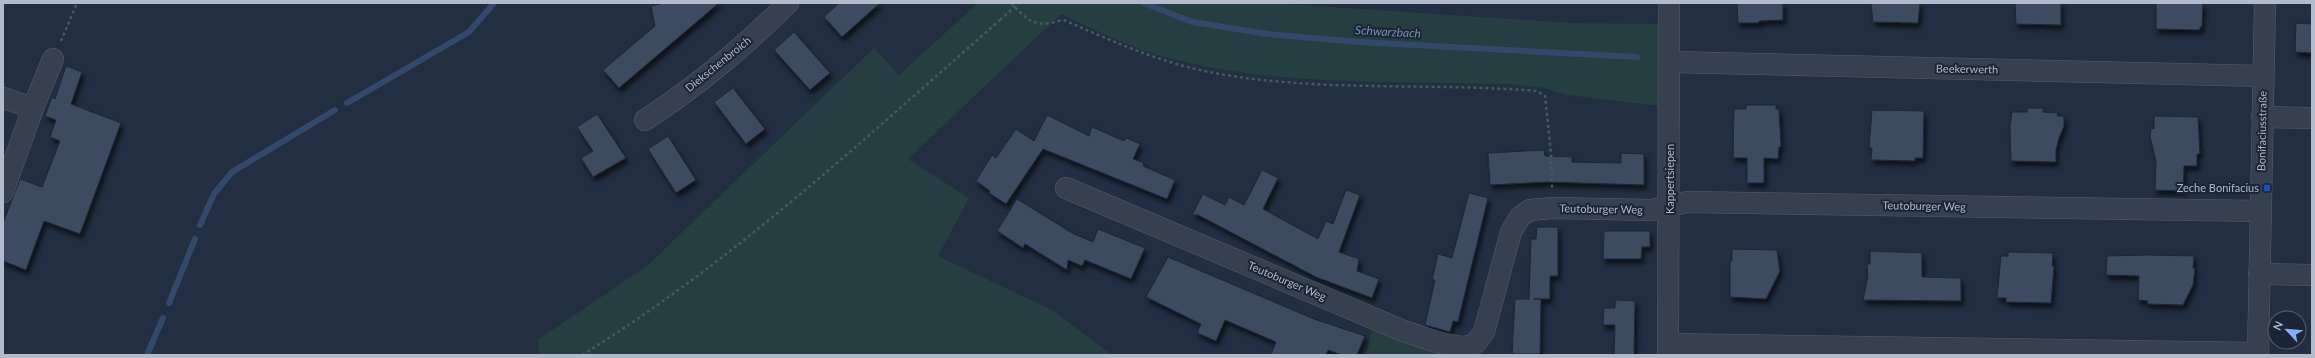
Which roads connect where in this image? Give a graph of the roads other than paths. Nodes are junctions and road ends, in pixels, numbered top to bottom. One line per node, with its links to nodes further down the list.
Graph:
1 (788, 3): 11 (street, Diekschenbroich)
2 (1669, 3): 5 (street, Kappertsiepen)
3 (2265, 3): 6 (street, Bonifaciusstraße)
4 (53, 59): 8 (street)
5 (1670, 62): 6 (street, Beekerwerth); 14 (street, Kappertsiepen)
6 (2263, 76): 9 (street, Bonifaciusstraße)
7 (3, 98): 8 (street)
8 (33, 108): 13 (street)
9 (2262, 117): 10 (street); 15 (street, Bonifaciusstraße)
10 (2312, 118)
11 (644, 120)
12 (1066, 188): 14 (street, Teutoburger Weg)
13 (3, 192)
14 (1670, 205): 15 (street, Teutoburger Weg); 18 (street, Kappertsiepen)
15 (2260, 211): 16 (street, Bonifaciusstraße)
16 (2259, 274): 17 (street); 19 (street, Bonifaciusstraße)
17 (2312, 275)
18 (1668, 350): 19 (street)
19 (2258, 354)

